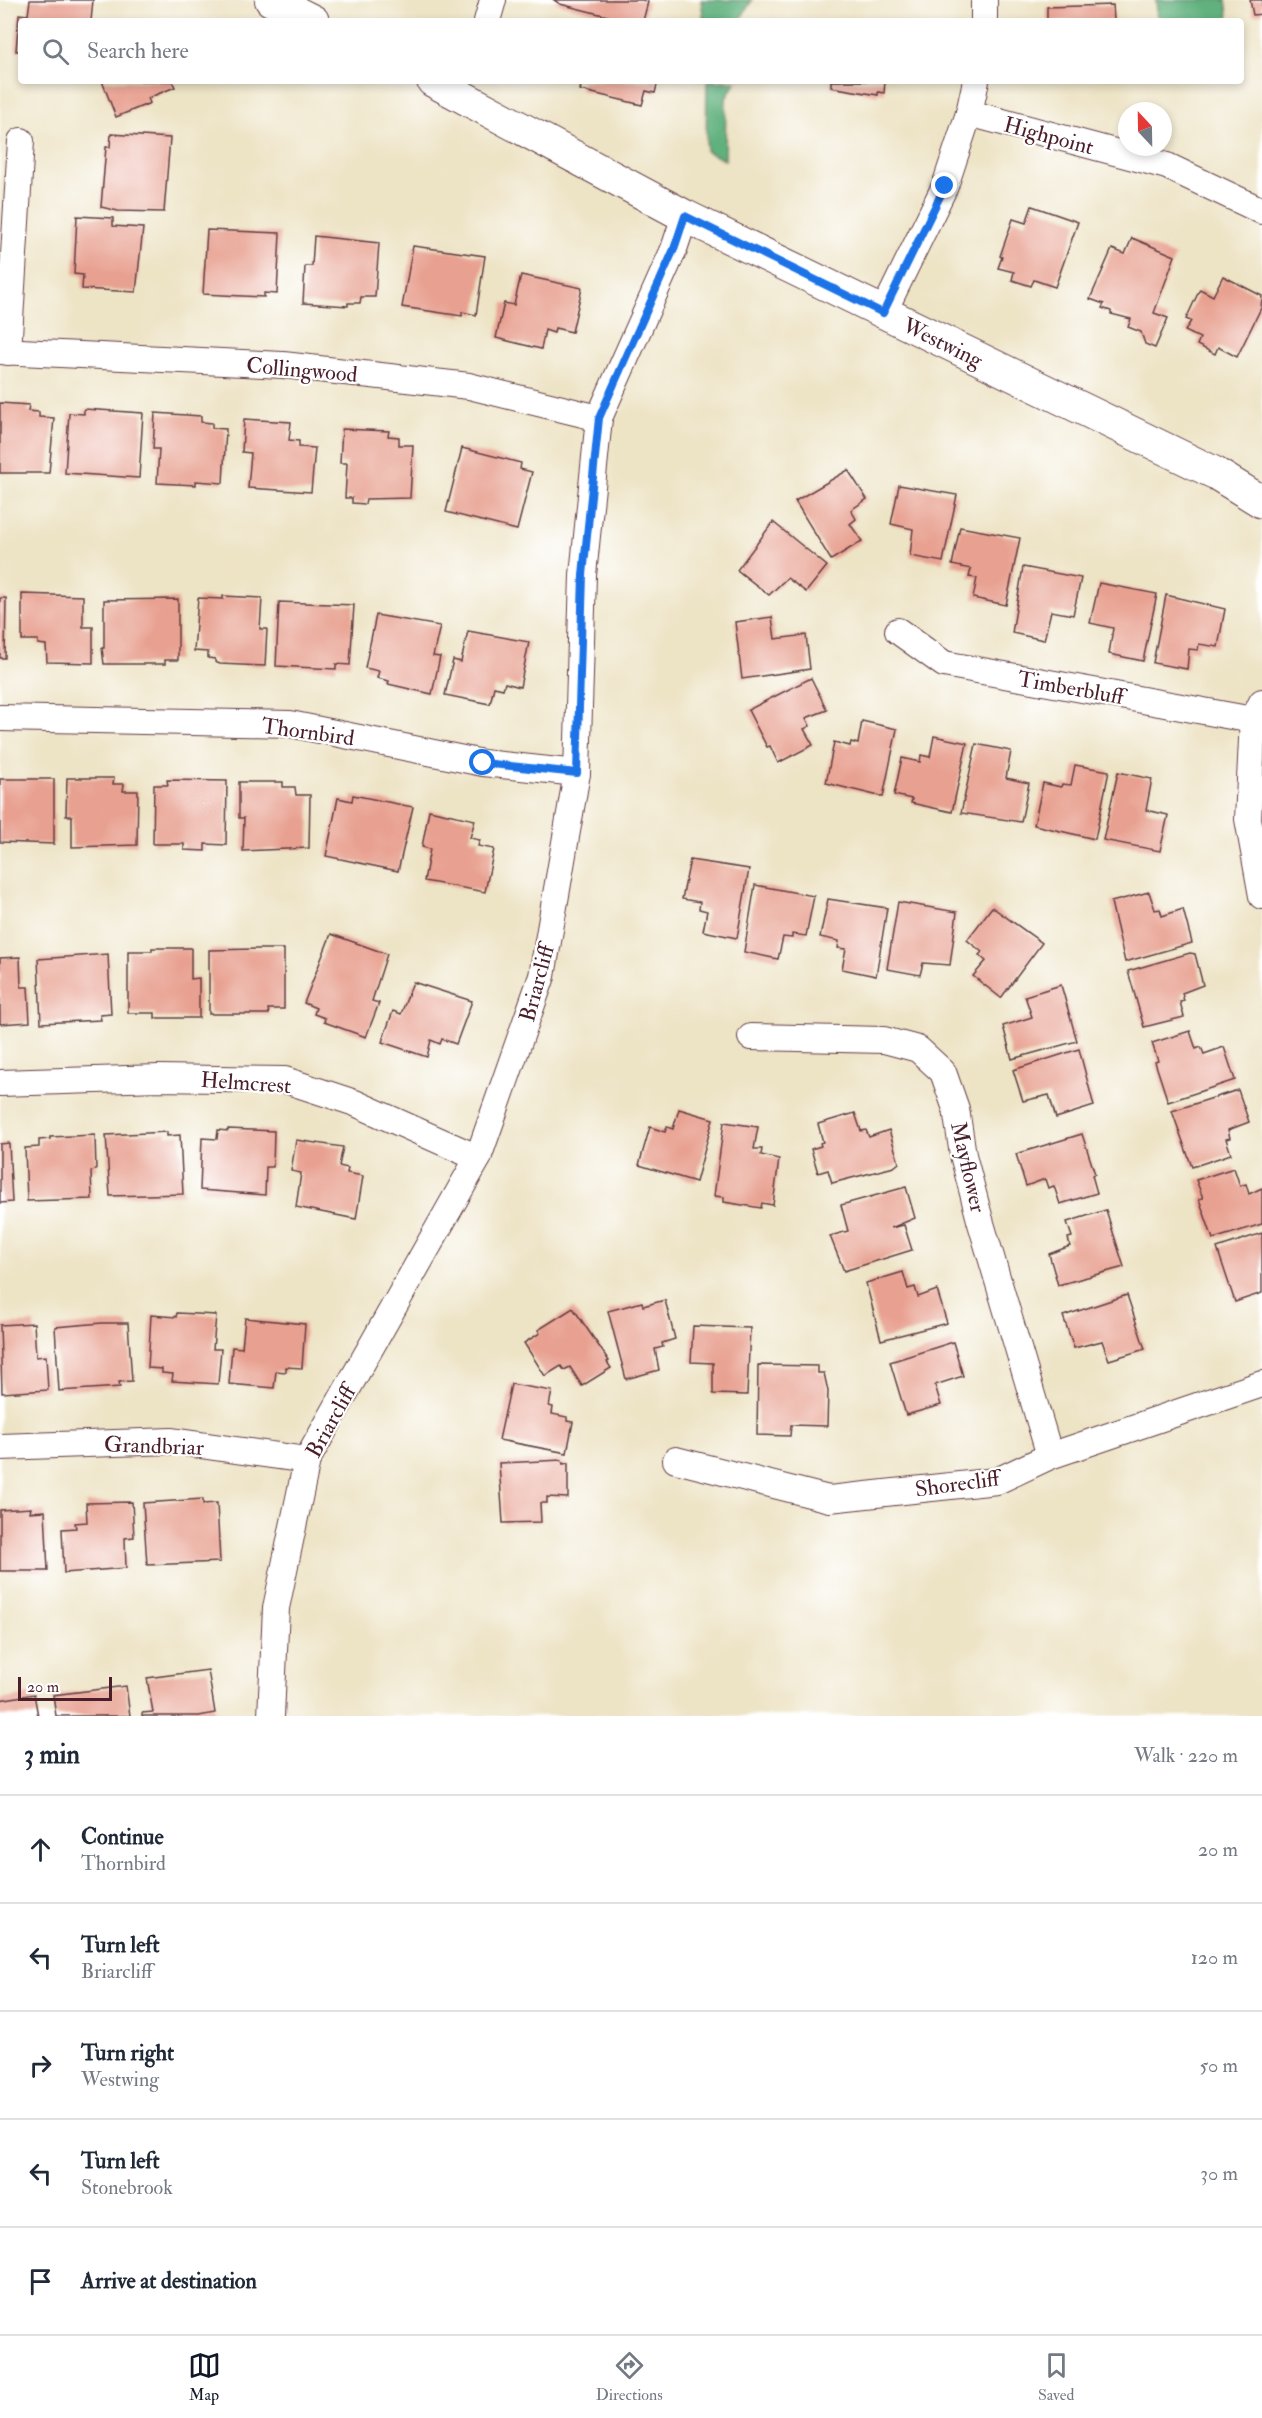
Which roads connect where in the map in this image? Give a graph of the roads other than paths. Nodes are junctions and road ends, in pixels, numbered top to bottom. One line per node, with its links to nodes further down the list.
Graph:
1 (271, 0): 4 (street)
2 (493, 0): 5 (street)
3 (984, 0): 6 (street)
4 (307, 18)
5 (489, 18)
6 (984, 18)
7 (445, 84): 9 (street, Westwing)
8 (975, 84): 10 (street)
9 (469, 90): 13 (street, Westwing)
10 (969, 113): 12 (street, Highpoint); 14 (street)
11 (21, 141): 15 (street)
12 (1262, 211)
13 (685, 216): 14 (street, Westwing); 16 (street, Briarcliff)
14 (883, 313): 17 (street, Westwing)
15 (4, 351): 16 (street, Collingwood)
16 (599, 418): 21 (street, Briarcliff)
17 (1262, 502)
18 (898, 631): 19 (street, Timberbluff)
19 (1258, 711): 22 (street)
20 (0, 718): 21 (street, Thornbird)
21 (577, 773): 25 (street, Briarcliff)
22 (1262, 896)
23 (751, 1037): 28 (street, Mayflower)
24 (0, 1083): 25 (street, Helmcrest)
25 (478, 1158): 29 (street, Briarcliff)
26 (1262, 1384): 28 (street, Shorecliff)
27 (0, 1447): 29 (street, Grandbriar)
28 (1050, 1456): 30 (street, Shorecliff)
29 (307, 1460): 31 (street, Briarcliff)
30 (676, 1460)
31 (271, 1716)

